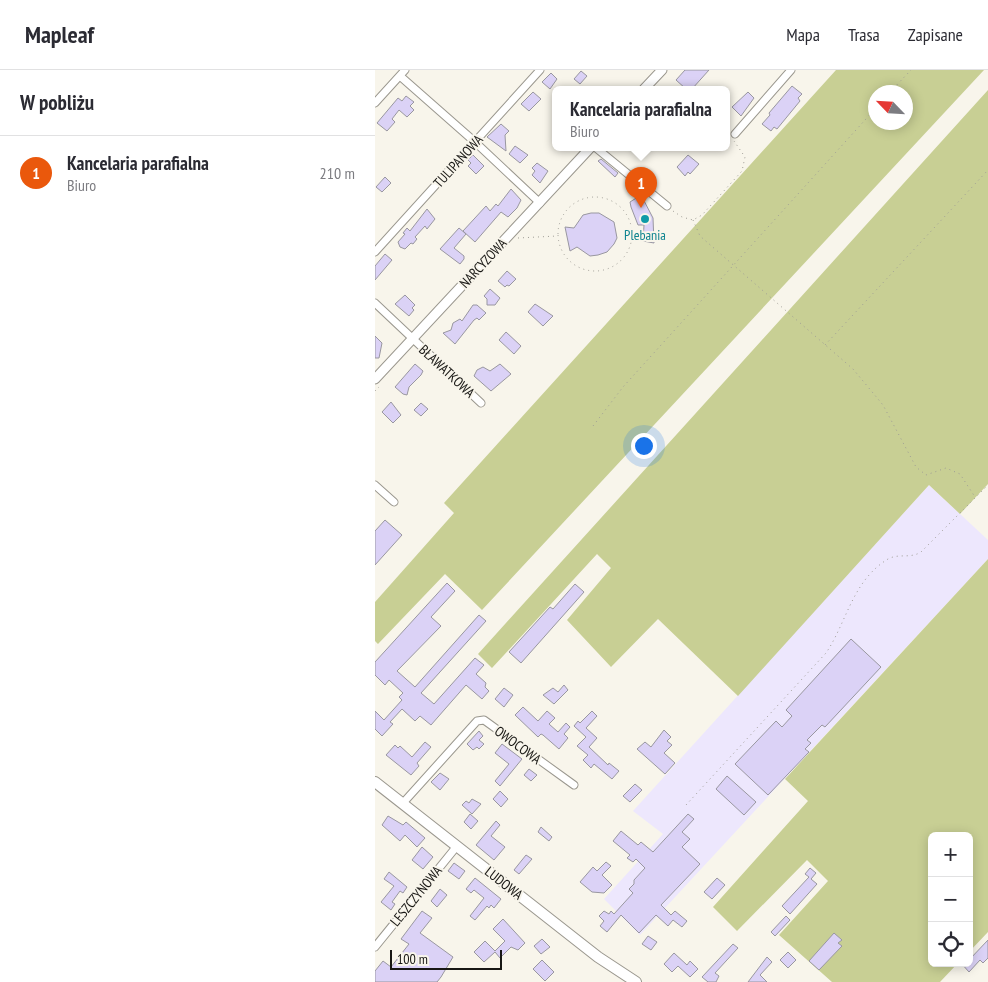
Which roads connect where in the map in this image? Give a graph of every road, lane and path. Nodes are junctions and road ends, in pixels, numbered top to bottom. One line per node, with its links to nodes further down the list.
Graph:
1 (405, 70): 6 (street)
2 (540, 70): 12 (street, TULIPANOWA)
3 (662, 70): 8 (street)
4 (791, 70): 11 (street)
5 (911, 70): 7 (path)
6 (399, 76): 9 (street); 12 (street)
7 (897, 85)
8 (647, 86)
9 (375, 103)
10 (868, 117): 22 (path)
11 (735, 134): 18 (path)
12 (475, 142): 16 (street); 21 (street, TULIPANOWA)
13 (587, 151): 16 (street, NARCYZOWA)
14 (600, 151): 17 (street)
15 (988, 170): 25 (path)
16 (540, 204): 20 (street, NARCYZOWA)
17 (667, 206): 18 (path)
18 (693, 220): 22 (path)
19 (557, 236): 19 (path); 20 (path)
20 (509, 237): 24 (street, NARCYZOWA)
21 (375, 252)
22 (734, 266): 25 (path); 28 (path)
23 (375, 303): 24 (street, BŁAWATKOWA)
24 (412, 340): 26 (street, NARCYZOWA); 27 (street, BŁAWATKOWA)
25 (825, 345): 31 (path)
26 (375, 379)
27 (481, 403)
28 (593, 426)
29 (375, 485): 32 (street)
30 (988, 485): 31 (path)
31 (976, 498): 36 (path)
32 (394, 502)
33 (375, 782): 35 (main road, LUDOWA)
34 (574, 785): 35 (street, OWOCOWA)
35 (403, 803): 37 (main road, LUDOWA)
36 (685, 805)
37 (457, 846): 38 (street, LESZCZYNOWA); 39 (main road, LUDOWA)
38 (375, 947)
39 (636, 982)

